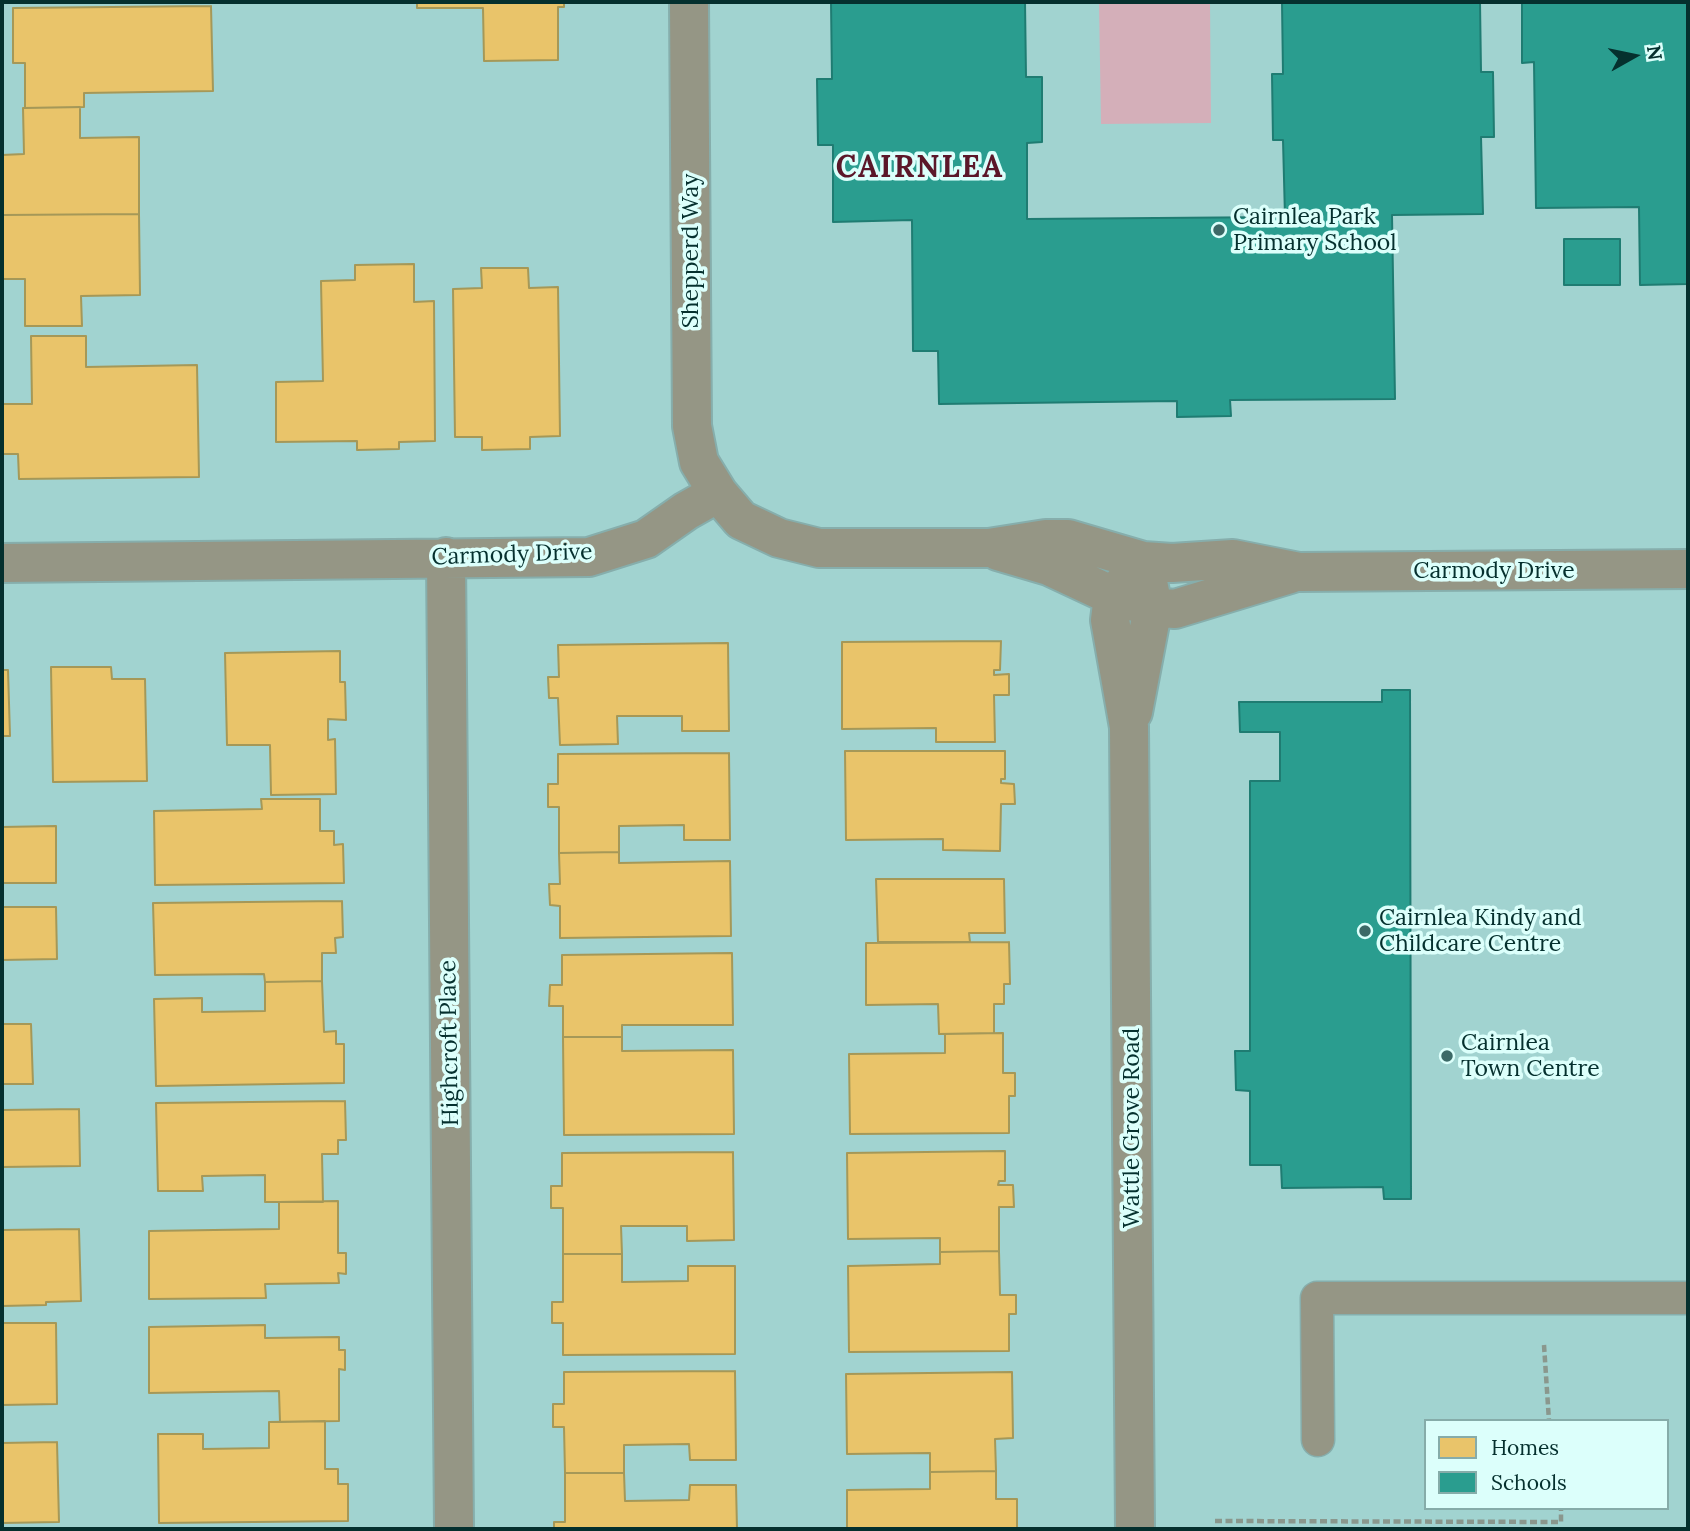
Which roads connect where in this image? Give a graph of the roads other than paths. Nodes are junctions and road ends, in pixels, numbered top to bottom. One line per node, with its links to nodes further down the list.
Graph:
1 (689, 2): 2 (street, Shepperd Way)
2 (718, 493): 3 (street, Carmody Drive); 4 (street, Carmody Drive)
3 (989, 548): 5 (street, Carmody Drive); 9 (street, Carmody Drive)
4 (446, 557): 6 (street, Carmody Drive); 14 (street, Highcroft Place)
5 (1143, 561): 8 (street, Carmody Drive); 9 (street); 10 (street, Wattle Grove Road)
6 (2, 563)
7 (1688, 569): 8 (street, Carmody Drive)
8 (1299, 572): 10 (street, Carmody Drive)
9 (1113, 596): 10 (street, Carmody Drive); 11 (street, Wattle Grove Road)
10 (1153, 607): 11 (street, Wattle Grove Road)
11 (1129, 727): 15 (street, Wattle Grove Road)
12 (1688, 1298): 13 (lane)
13 (1318, 1440)
14 (454, 1529)
15 (1135, 1529)

